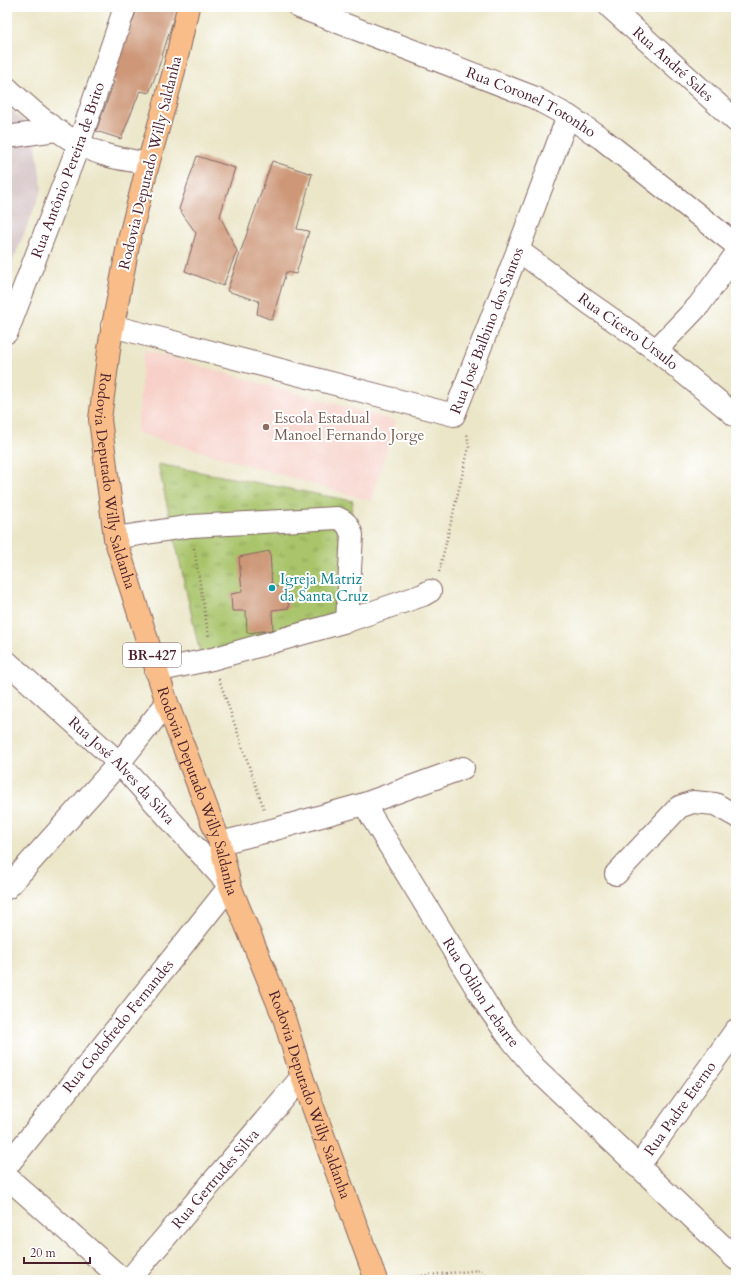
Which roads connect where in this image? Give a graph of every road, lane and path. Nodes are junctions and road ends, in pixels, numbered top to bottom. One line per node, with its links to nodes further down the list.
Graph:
1 (125, 7): 10 (street, Rua Antônio Pereira de Brito)
2 (188, 7): 11 (main road, Rodovia Deputado Willy Saldanha / BR-427)
3 (299, 7): 6 (street, Rua Coronel Totonho)
4 (610, 7): 7 (street, Rua André Sales)
5 (7, 88): 8 (street)
6 (568, 116): 12 (street, Rua Coronel Totonho); 13 (street, Rua José Balbino dos Santos)
7 (736, 121)
8 (56, 130): 9 (street); 10 (street)
9 (7, 137)
10 (78, 144): 11 (street); 16 (street, Rua Antônio Pereira de Brito)
11 (148, 164): 15 (main road, Rodovia Deputado Willy Saldanha / BR-427)
12 (736, 245)
13 (518, 250): 17 (street, Rua Cícero Ursulo); 18 (street, Rua José Balbino dos Santos)
14 (736, 254): 17 (street)
15 (112, 326): 18 (street); 20 (main road, Rodovia Deputado Willy Saldanha / BR-427)
16 (7, 332)
17 (656, 350): 19 (street, Rua Cícero Ursulo)
18 (454, 415): 21 (path, Rua José Balbino dos Santos)
19 (736, 416)
20 (115, 538): 22 (street); 24 (main road, Rodovia Deputado Willy Saldanha / BR-427)
21 (430, 591): 22 (street)
22 (347, 621): 24 (street)
23 (7, 662): 26 (street, Rua José Alves da Silva)
24 (156, 671): 25 (main road, Rodovia Deputado Willy Saldanha / BR-427)
25 (167, 704): 26 (street); 30 (main road, Rodovia Deputado Willy Saldanha / BR-427)
26 (119, 763): 32 (street, Rua José Alves da Silva); 33 (street)
27 (462, 768): 28 (street)
28 (364, 804): 30 (street); 37 (street, Rua Odilon Lebarre)
29 (736, 816): 31 (street)
30 (220, 843): 32 (main road, Rodovia Deputado Willy Saldanha / BR-427)
31 (616, 874)
32 (230, 886): 35 (main road, Rodovia Deputado Willy Saldanha / BR-427); 36 (street, Rua Godofredo Fernandes)
33 (7, 888)
34 (736, 1030): 37 (street, Rua Padre Eterno)
35 (302, 1077): 41 (street, Rua Gertrudes Silva); 42 (main road, Rodovia Deputado Willy Saldanha / BR-427)
36 (7, 1166)
37 (638, 1167): 39 (street, Rua Odilon Lebarre)
38 (7, 1178): 40 (street)
39 (736, 1260)
40 (123, 1280)
41 (129, 1280)
42 (376, 1280): 43 (path)
43 (492, 1280)

